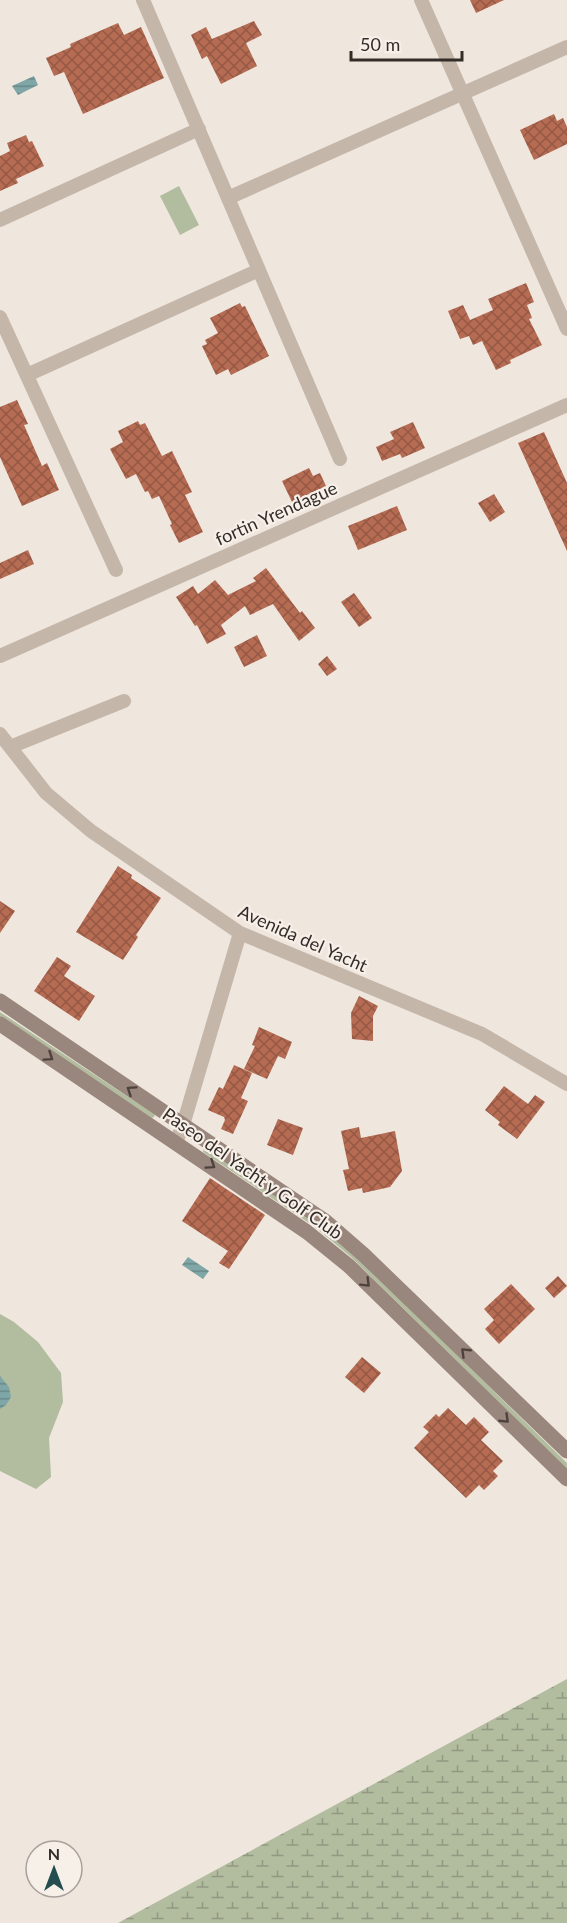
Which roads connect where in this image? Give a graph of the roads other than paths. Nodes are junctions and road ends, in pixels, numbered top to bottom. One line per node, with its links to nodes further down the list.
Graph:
1 (143, 0): 5 (street)
2 (421, 0): 4 (street)
3 (567, 47): 4 (street)
4 (462, 94): 6 (street); 10 (street)
5 (199, 129): 6 (street); 7 (street)
6 (228, 198): 8 (street)
7 (0, 220)
8 (259, 270): 11 (street); 13 (street)
9 (0, 317): 11 (street)
10 (567, 329)
11 (27, 375): 14 (street)
12 (567, 405): 15 (street, fortin Yrendague)
13 (340, 459)
14 (116, 570)
15 (0, 656)
16 (124, 701): 18 (street)
17 (0, 734): 18 (street, Avenida del Yacht)
18 (10, 747): 19 (street, Avenida del Yacht)
19 (240, 933): 22 (street, Avenida del Yacht); 23 (street)
20 (0, 1001): 23 (main road, Paseo del Yacht y Golf Club, one-way to 20)
21 (0, 1024): 24 (main road, Paseo del Yacht y Golf Club, one-way to 24)
22 (567, 1083)
23 (183, 1125): 24 (street); 25 (main road, Paseo del Yacht y Golf Club, one-way to 23)
24 (176, 1142): 26 (main road, Paseo del Yacht y Golf Club, one-way to 26)
25 (567, 1451)
26 (567, 1479)

